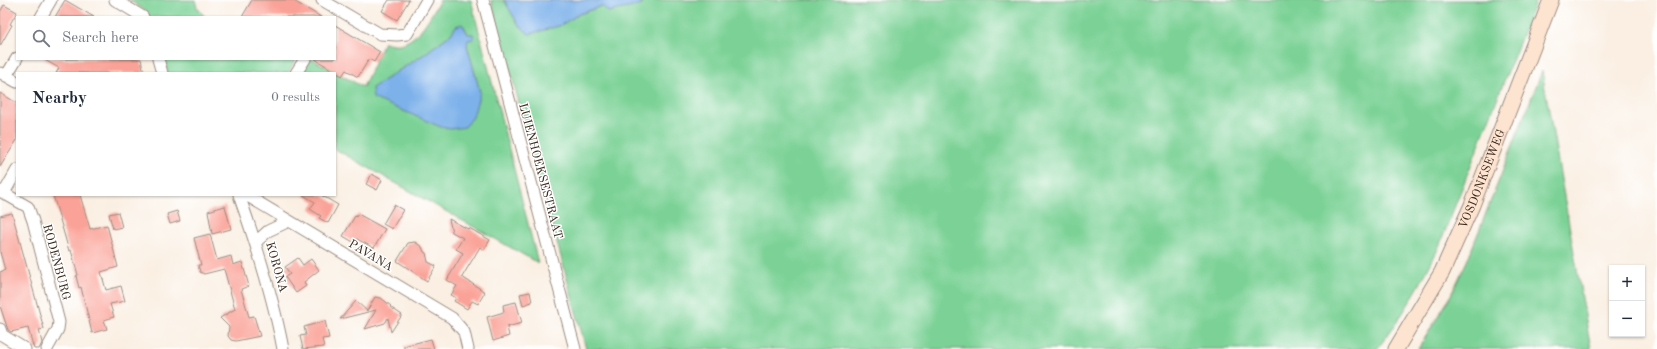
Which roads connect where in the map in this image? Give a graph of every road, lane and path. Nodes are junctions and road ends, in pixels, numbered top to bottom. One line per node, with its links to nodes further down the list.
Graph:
1 (51, 0): 8 (street)
2 (115, 0): 9 (street)
3 (322, 0): 7 (street)
4 (427, 0): 7 (street)
5 (484, 0): 28 (street, LUIENHOEKSESTRAAT)
6 (1551, 0): 29 (main road, VOSDONKSEWEG)
7 (332, 13)
8 (42, 16)
9 (140, 16)
10 (16, 59): 15 (street)
11 (158, 60): 13 (street)
12 (304, 60): 14 (street)
13 (162, 72)
14 (297, 72)
15 (3, 74): 16 (street)
16 (16, 81)
17 (16, 171): 18 (street, RODENBURG)
18 (2, 192): 25 (street, RODENBURG)
19 (239, 196): 22 (street, KORONA)
20 (248, 196): 21 (street, PAVANA)
21 (289, 222): 22 (street); 27 (street, PAVANA)
22 (256, 242): 26 (street, KORONA)
23 (0, 329): 24 (street)
24 (25, 349)
25 (47, 349)
26 (283, 349)
27 (468, 349)
28 (575, 349)
29 (1396, 349)

